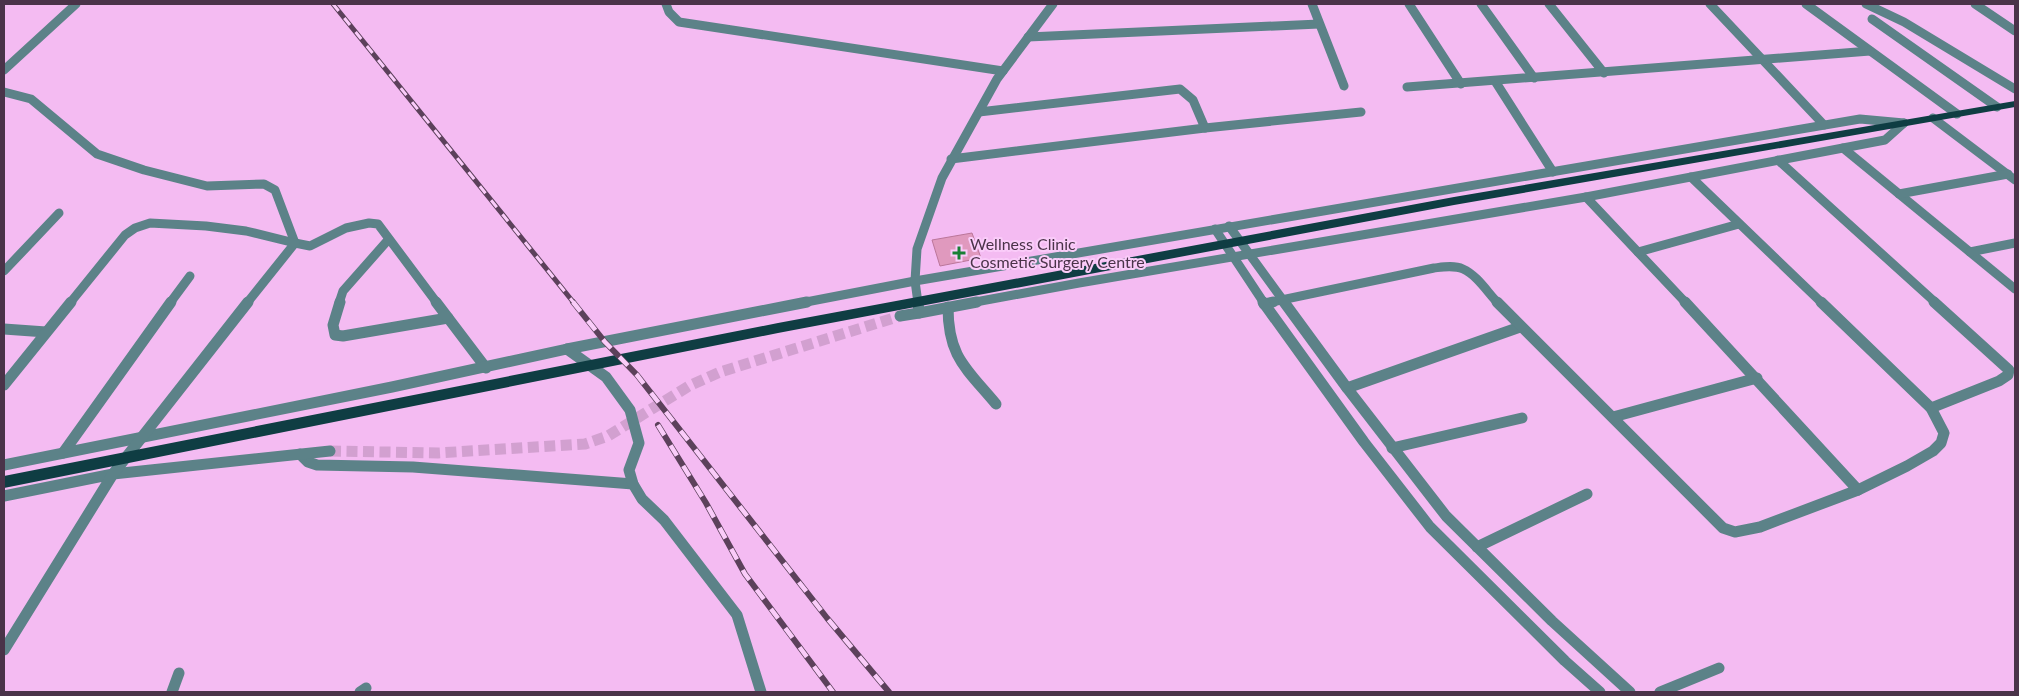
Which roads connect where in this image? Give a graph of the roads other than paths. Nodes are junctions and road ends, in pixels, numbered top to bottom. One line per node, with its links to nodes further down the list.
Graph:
1 (76, 4): 18 (street)
2 (666, 4): 19 (street)
3 (1053, 4): 15 (street)
4 (1312, 4): 13 (street)
5 (1409, 4): 23 (street)
6 (1481, 4): 21 (street)
7 (1549, 4): 20 (street)
8 (1710, 4): 17 (street)
9 (1806, 4): 16 (street)
10 (1866, 4): 26 (street)
11 (1974, 4): 14 (street)
12 (1872, 19): 29 (street)
13 (1319, 24): 15 (street); 24 (street)
14 (2015, 31)
15 (1028, 36): 19 (street)
16 (1870, 51): 17 (street); 32 (street)
17 (1765, 60): 20 (street); 35 (street)
18 (4, 70)
19 (1003, 71): 30 (street)
20 (1604, 73): 21 (street)
21 (1534, 78): 22 (street)
22 (1494, 81): 23 (street); 40 (street)
23 (1461, 84): 25 (street)
24 (1344, 86)
25 (1407, 87)
26 (2015, 89)
27 (4, 92): 50 (street)
28 (2015, 104): 29 (main road)
29 (1997, 107): 32 (main road)
30 (979, 112): 36 (street); 38 (street)
31 (1361, 112): 36 (street)
32 (1957, 114): 33 (main road)
33 (1933, 118): 34 (main road); 42 (street)
34 (1904, 123): 35 (street); 37 (street); 85 (main road)
35 (1824, 125): 40 (street)
36 (1205, 128): 38 (street)
37 (1843, 148): 39 (street); 43 (street)
38 (951, 159): 58 (street)
39 (1778, 160): 41 (street); 75 (street)
40 (1553, 172): 47 (street)
41 (1691, 177): 44 (street); 46 (street)
42 (2012, 177): 43 (street)
43 (1899, 194): 53 (street)
44 (1586, 197): 52 (street); 54 (street)
45 (59, 213): 56 (street)
46 (1739, 224): 52 (street); 75 (street)
47 (1230, 226): 48 (street); 54 (street)
48 (1215, 229): 55 (street); 58 (street)
49 (388, 240): 50 (street); 65 (street); 65 (street)
50 (295, 243): 68 (street); 78 (street)
51 (2015, 243): 53 (street)
52 (1638, 252): 71 (street)
53 (1970, 252): 59 (street)
54 (1250, 254): 55 (street); 60 (street)
55 (1234, 257): 61 (street); 62 (street)
56 (4, 271)
57 (190, 276): 81 (street)
58 (915, 281): 63 (street); 69 (street)
59 (2015, 289)
60 (1282, 300): 61 (street); 66 (street); 73 (street)
61 (1264, 304): 96 (street)
62 (948, 307): 63 (street); 74 (street)
63 (919, 313): 64 (street)
64 (900, 316)
65 (448, 318): 70 (street)
66 (1520, 327): 73 (street); 76 (street)
67 (4, 329): 68 (street)
68 (46, 332): 72 (street)
69 (567, 349): 70 (street); 86 (street)
70 (486, 368): 78 (street)
71 (1756, 378): 76 (street); 87 (street)
72 (4, 385)
73 (1347, 388): 79 (street)
74 (996, 404)
75 (1931, 408): 87 (street)
76 (1613, 417): 87 (street)
77 (1522, 418): 79 (street)
78 (144, 436): 81 (street); 84 (street)
79 (1392, 448): 90 (street)
80 (330, 451): 82 (street)
81 (63, 453): 83 (street)
82 (300, 454): 84 (street); 86 (street)
83 (4, 465)
84 (113, 474): 89 (street); 91 (street)
85 (4, 482)
86 (633, 484): 95 (street)
87 (1858, 490)
88 (1587, 494): 90 (street)
89 (4, 496)
90 (1477, 547): 97 (street)
91 (4, 650)
92 (1719, 668): 98 (street)
93 (179, 673): 94 (street)
94 (172, 692)
95 (761, 692)
96 (1600, 692)
97 (1630, 692)
98 (1660, 692)

